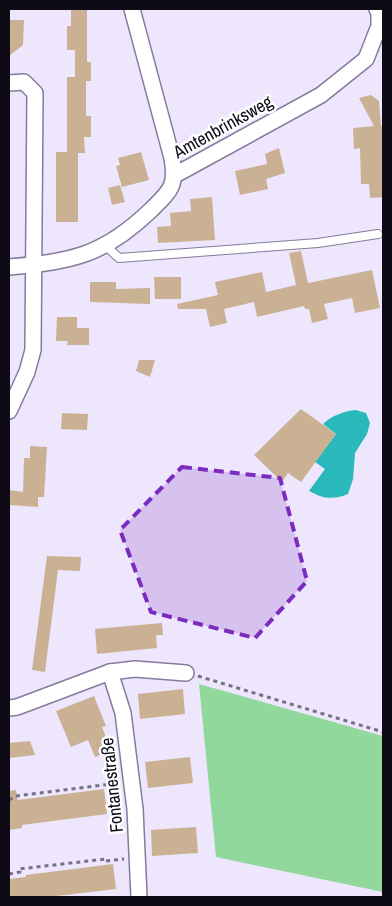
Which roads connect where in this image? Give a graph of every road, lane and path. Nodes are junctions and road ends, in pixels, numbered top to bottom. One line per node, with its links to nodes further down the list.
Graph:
1 (132, 9): 4 (street)
2 (377, 9): 4 (street, Amtenbrinksweg)
3 (9, 83): 7 (street)
4 (175, 175): 6 (street, Amtenbrinksweg)
5 (378, 234): 6 (lane)
6 (106, 246): 7 (street, Amtenbrinksweg)
7 (34, 264): 8 (street, Amtenbrinksweg); 9 (street)
8 (9, 267)
9 (9, 410)
10 (110, 672): 11 (street); 12 (street); 14 (street, Fontanestraße)
11 (186, 673): 13 (path)
12 (9, 708)
13 (383, 732)
14 (132, 782): 15 (path); 16 (street, Fontanestraße)
15 (9, 800)
16 (137, 858): 17 (path); 18 (street, Fontanestraße)
17 (9, 874)
18 (139, 897)

